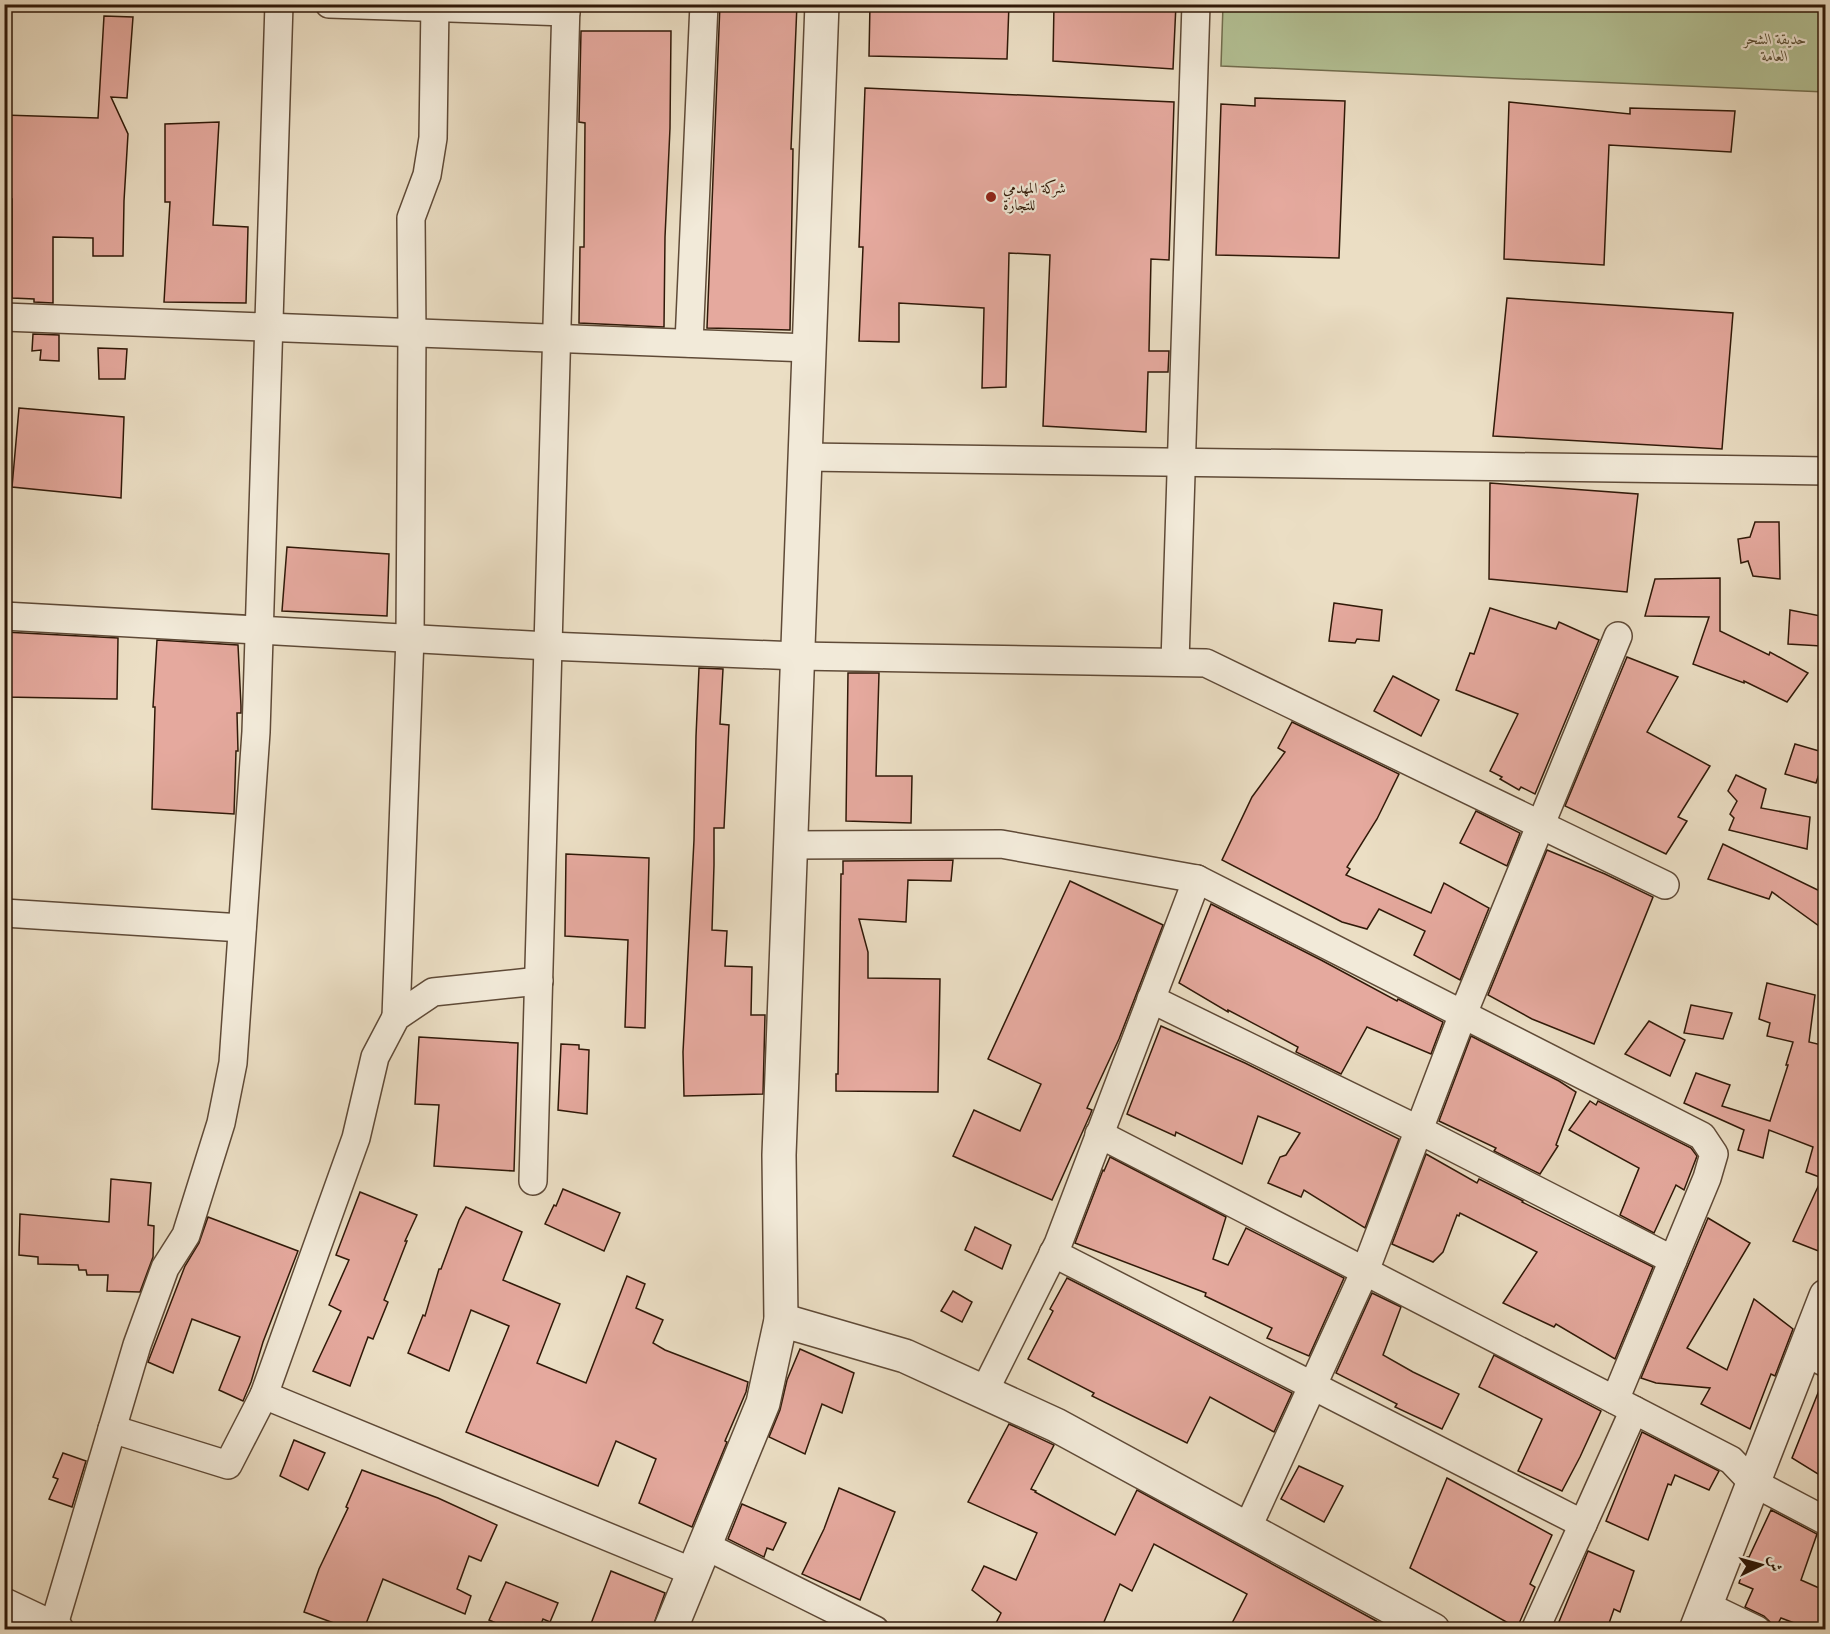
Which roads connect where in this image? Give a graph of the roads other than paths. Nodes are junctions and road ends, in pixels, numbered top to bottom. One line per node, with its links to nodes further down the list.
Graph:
1 (279, 4): 9 (street)
2 (329, 4): 6 (street)
3 (704, 4): 12 (street)
4 (822, 4): 13 (street)
5 (1196, 4): 15 (street)
6 (435, 6): 7 (street); 10 (street)
7 (566, 8): 11 (street)
8 (4, 317): 9 (street)
9 (269, 327): 10 (street); 18 (street)
10 (412, 333): 11 (street); 20 (street)
11 (557, 338): 12 (street); 21 (street)
12 (689, 343): 13 (street)
13 (809, 348): 14 (street)
14 (805, 457): 15 (street); 22 (street)
15 (1181, 462): 16 (street); 23 (street)
16 (1826, 471)
17 (4, 616): 18 (street)
18 (259, 629): 20 (street); 29 (street)
19 (1617, 636): 24 (street)
20 (410, 637): 21 (street); 33 (street)
21 (548, 646): 22 (street); 30 (street)
22 (797, 656): 23 (street); 25 (street)
23 (1175, 662): 24 (street)
24 (1540, 825): 27 (street); 32 (street)
25 (790, 845): 26 (street); 41 (street)
26 (1197, 879): 31 (street); 32 (street)
27 (1665, 885)
28 (4, 913): 29 (street)
29 (242, 928): 47 (street)
30 (539, 981): 33 (street); 36 (street)
31 (1150, 999): 34 (street); 35 (street)
32 (1463, 1014): 34 (street); 38 (street)
33 (396, 1017): 45 (street)
34 (1419, 1130): 38 (street); 39 (street)
35 (1099, 1134): 37 (street); 39 (street)
36 (533, 1181)
37 (1053, 1253): 43 (street); 44 (street)
38 (1673, 1260): 46 (street)
39 (1365, 1271): 43 (street); 46 (street)
40 (1826, 1296): 42 (street)
41 (781, 1320): 44 (street); 52 (street)
42 (1815, 1358): 48 (street)
43 (1313, 1386): 50 (street); 51 (street)
44 (984, 1392): 51 (street)
45 (264, 1395): 47 (street); 52 (street)
46 (1625, 1405): 48 (street); 50 (street)
47 (112, 1429): 55 (street)
48 (1752, 1482): 49 (street); 54 (street)
49 (1826, 1521)
50 (1583, 1524): 59 (street)
51 (1248, 1529): 58 (street)
52 (699, 1559): 56 (street); 57 (street)
53 (4, 1605): 55 (street)
54 (1701, 1617): 60 (street)
55 (55, 1629)
56 (670, 1629)
57 (875, 1629)
58 (1433, 1629)
59 (1535, 1629)
60 (1757, 1629)

